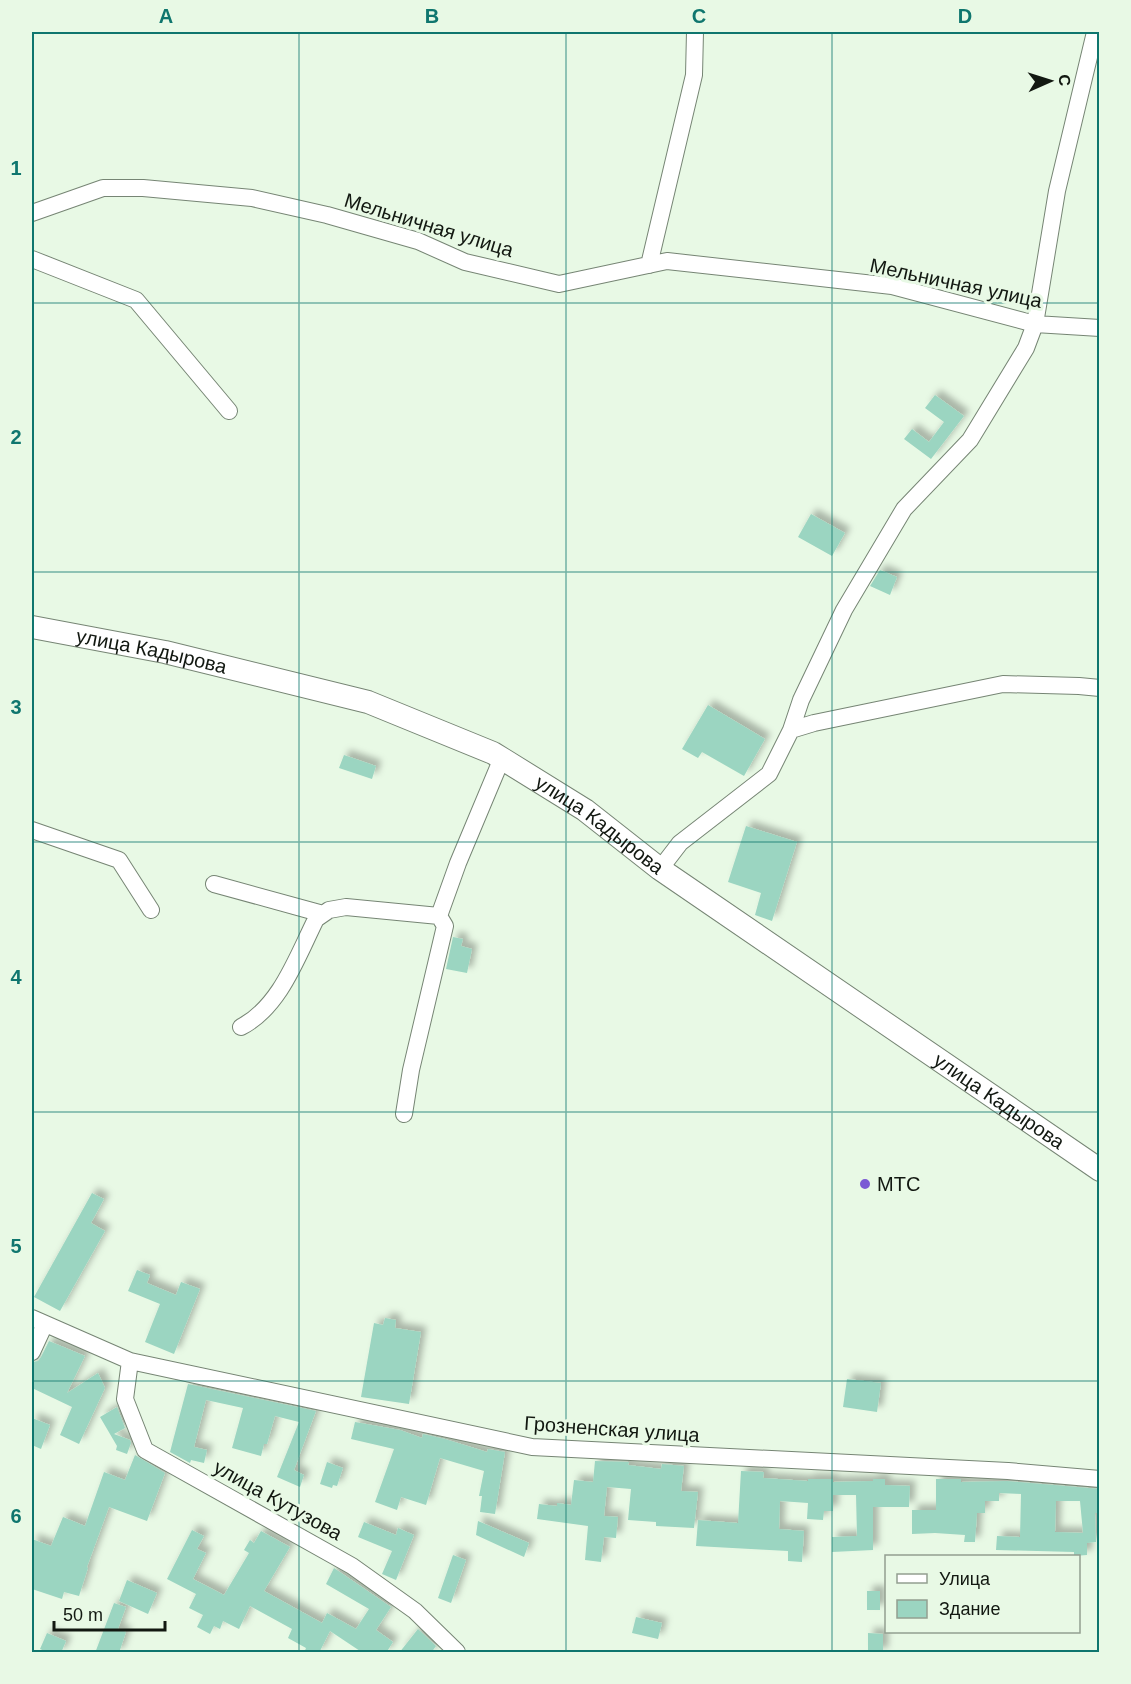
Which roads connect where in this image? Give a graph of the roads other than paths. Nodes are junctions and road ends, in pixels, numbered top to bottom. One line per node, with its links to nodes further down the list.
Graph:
1 (695, 32): 5 (street)
2 (1095, 32): 6 (street)
3 (32, 213): 5 (street, Мельничная улица)
4 (32, 259): 8 (street)
5 (649, 265): 6 (street, Мельничная улица)
6 (1035, 324): 7 (street, Мельничная улица); 11 (street)
7 (1100, 328)
8 (230, 411)
9 (32, 627): 12 (street, улица Кадырова)
10 (1100, 688): 11 (street)
11 (791, 730): 14 (street)
12 (502, 758): 14 (street, улица Кадырова); 18 (street)
13 (32, 830): 16 (street)
14 (660, 868): 21 (street, улица Кадырова)
15 (214, 884): 17 (street)
16 (151, 910)
17 (323, 914): 18 (street); 19 (street)
18 (439, 916): 20 (street)
19 (241, 1028)
20 (404, 1114)
21 (1100, 1170)
22 (38, 1321): 23 (street); 24 (street, Грозненская улица)
23 (32, 1352)
24 (130, 1361): 25 (street, Грозненская улица); 26 (street, улица Кутузова)
25 (1100, 1479)
26 (457, 1653)

